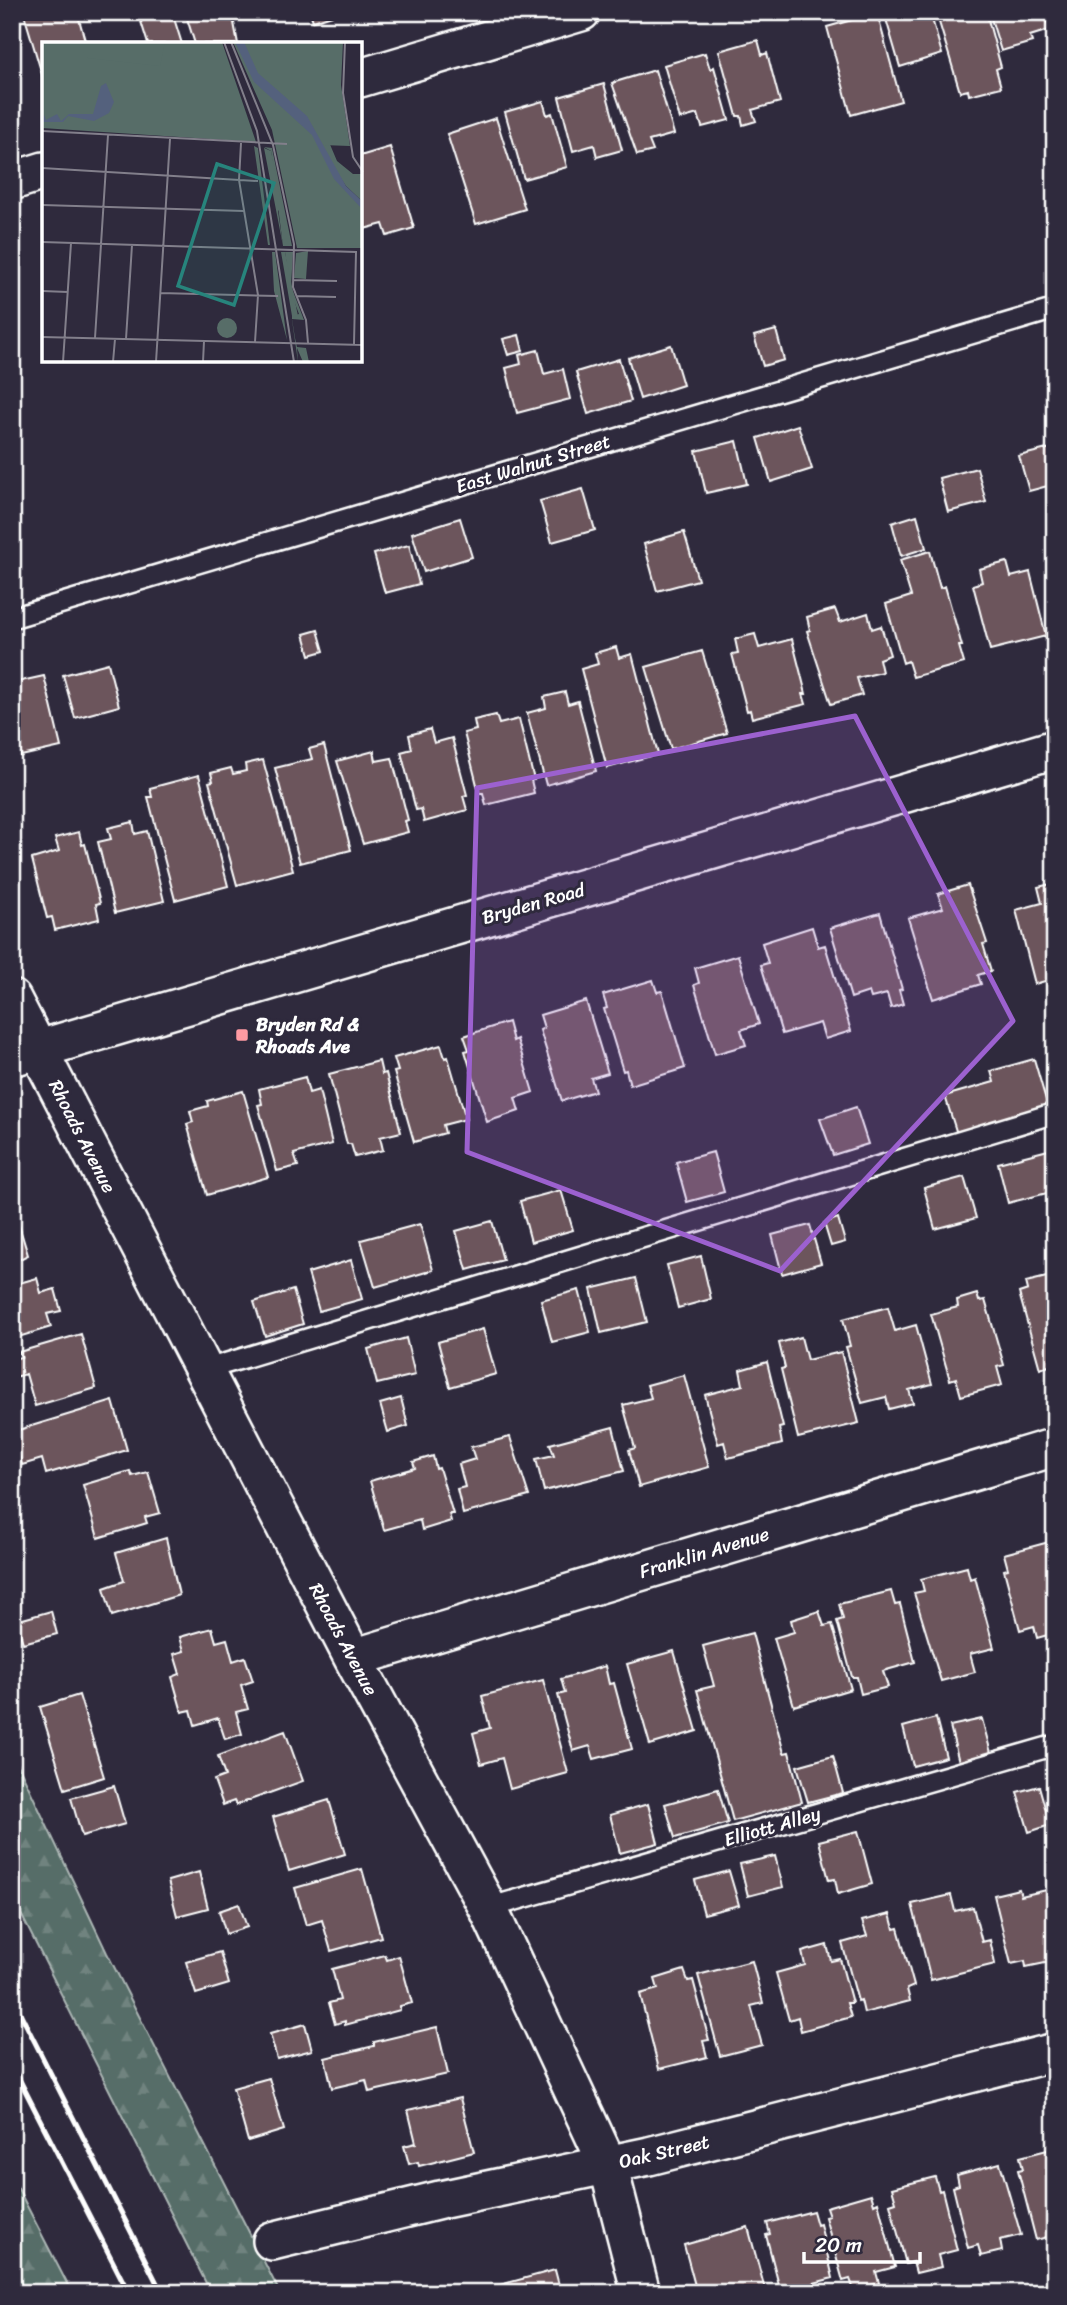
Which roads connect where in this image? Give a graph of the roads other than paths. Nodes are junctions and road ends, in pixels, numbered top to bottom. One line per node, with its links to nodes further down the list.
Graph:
1 (581, 12): 2 (street)
2 (362, 77)
3 (42, 172): 4 (street)
4 (12, 181)
5 (1055, 309): 6 (lane, East Walnut Street)
6 (12, 618)
7 (1055, 749): 9 (street, Bryden Road)
8 (12, 999): 9 (street, Rhoads Avenue)
9 (25, 1054): 11 (street, Rhoads Avenue)
10 (1055, 1113): 11 (lane)
11 (204, 1370): 13 (street, Rhoads Avenue)
12 (1055, 1447): 13 (street, Franklin Avenue)
13 (353, 1658): 15 (street, Rhoads Avenue)
14 (1055, 1745): 15 (lane, Elliott Alley)
15 (488, 1908): 17 (street, Rhoads Avenue)
16 (1055, 2052): 17 (street, Oak Street)
17 (608, 2165): 18 (street, Oak Street); 19 (street, Rhoads Avenue)
18 (272, 2241)
19 (641, 2293)

